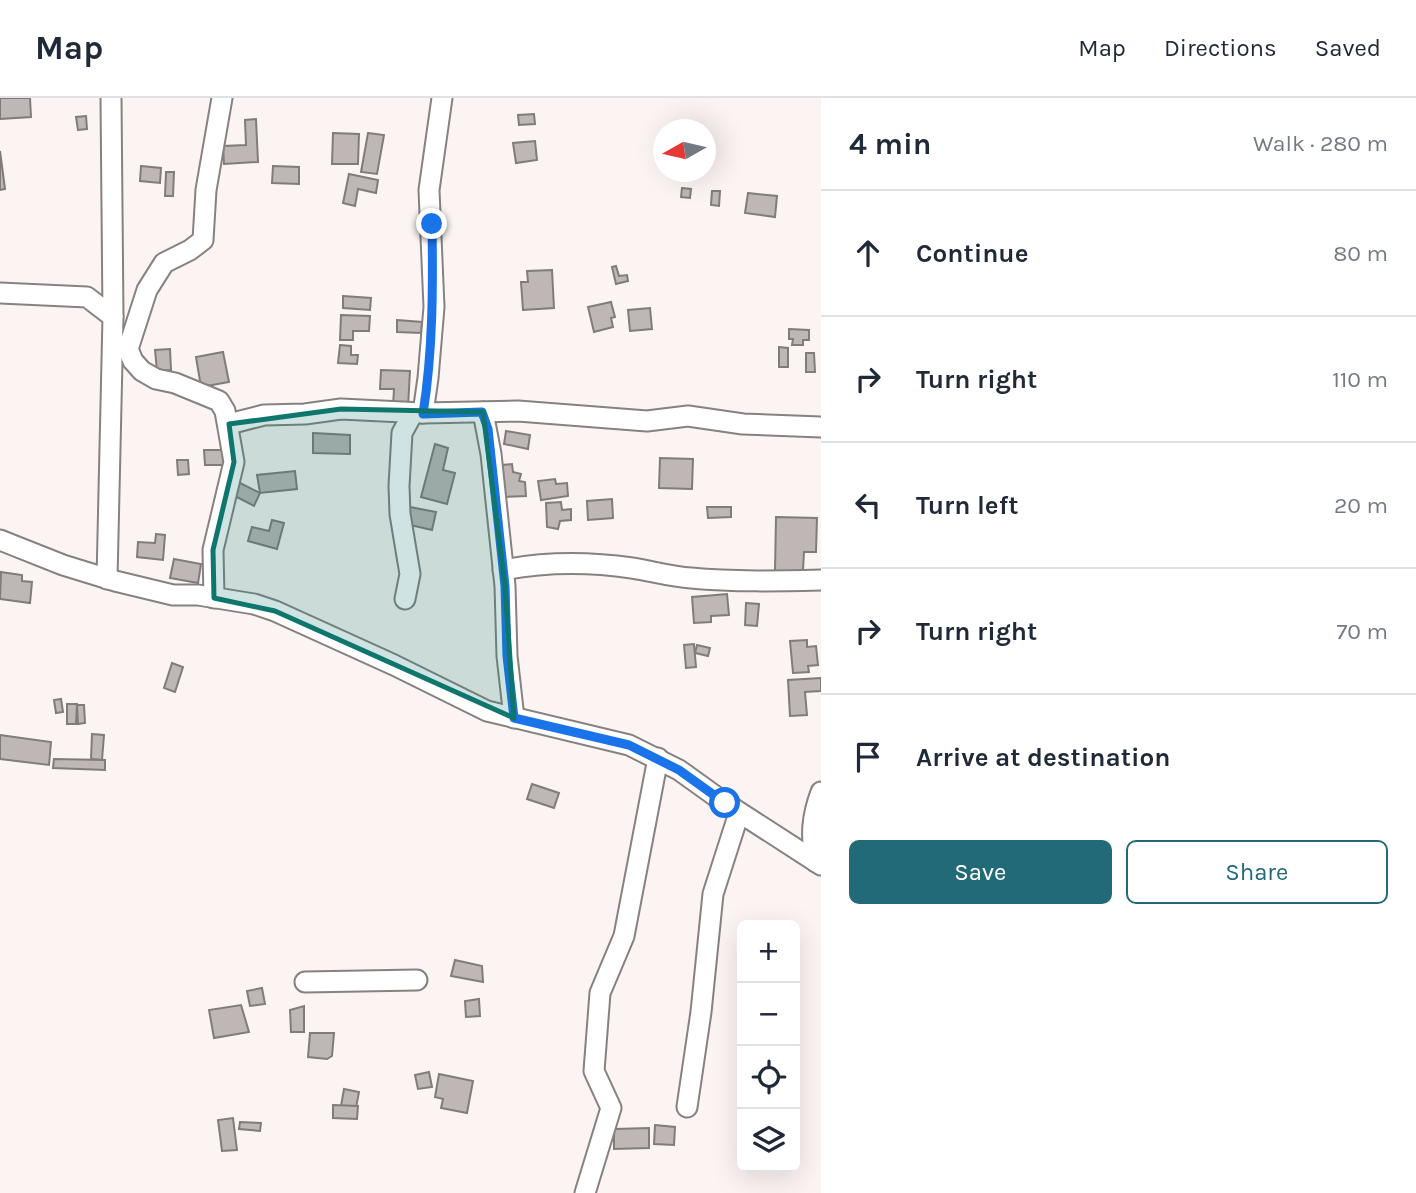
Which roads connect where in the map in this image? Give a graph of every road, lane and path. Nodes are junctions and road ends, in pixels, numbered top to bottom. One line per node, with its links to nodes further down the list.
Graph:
1 (111, 98): 5 (street)
2 (222, 98): 8 (street)
3 (442, 98): 7 (street)
4 (0, 293): 5 (street)
5 (113, 317): 12 (street)
6 (482, 412): 7 (street); 9 (street); 11 (street)
7 (418, 413): 8 (street); 15 (street)
8 (229, 424): 14 (street)
9 (821, 427)
10 (0, 540): 12 (street)
11 (503, 570): 13 (street); 16 (street)
12 (107, 579): 14 (street)
13 (821, 580)
14 (214, 598): 16 (street)
15 (405, 599)
16 (514, 718): 17 (street)
17 (659, 758): 19 (street); 24 (street)
18 (821, 792): 20 (street)
19 (739, 813): 20 (street); 23 (street)
20 (818, 863)
21 (417, 980): 22 (street)
22 (305, 982)
23 (687, 1107)
24 (584, 1193)

